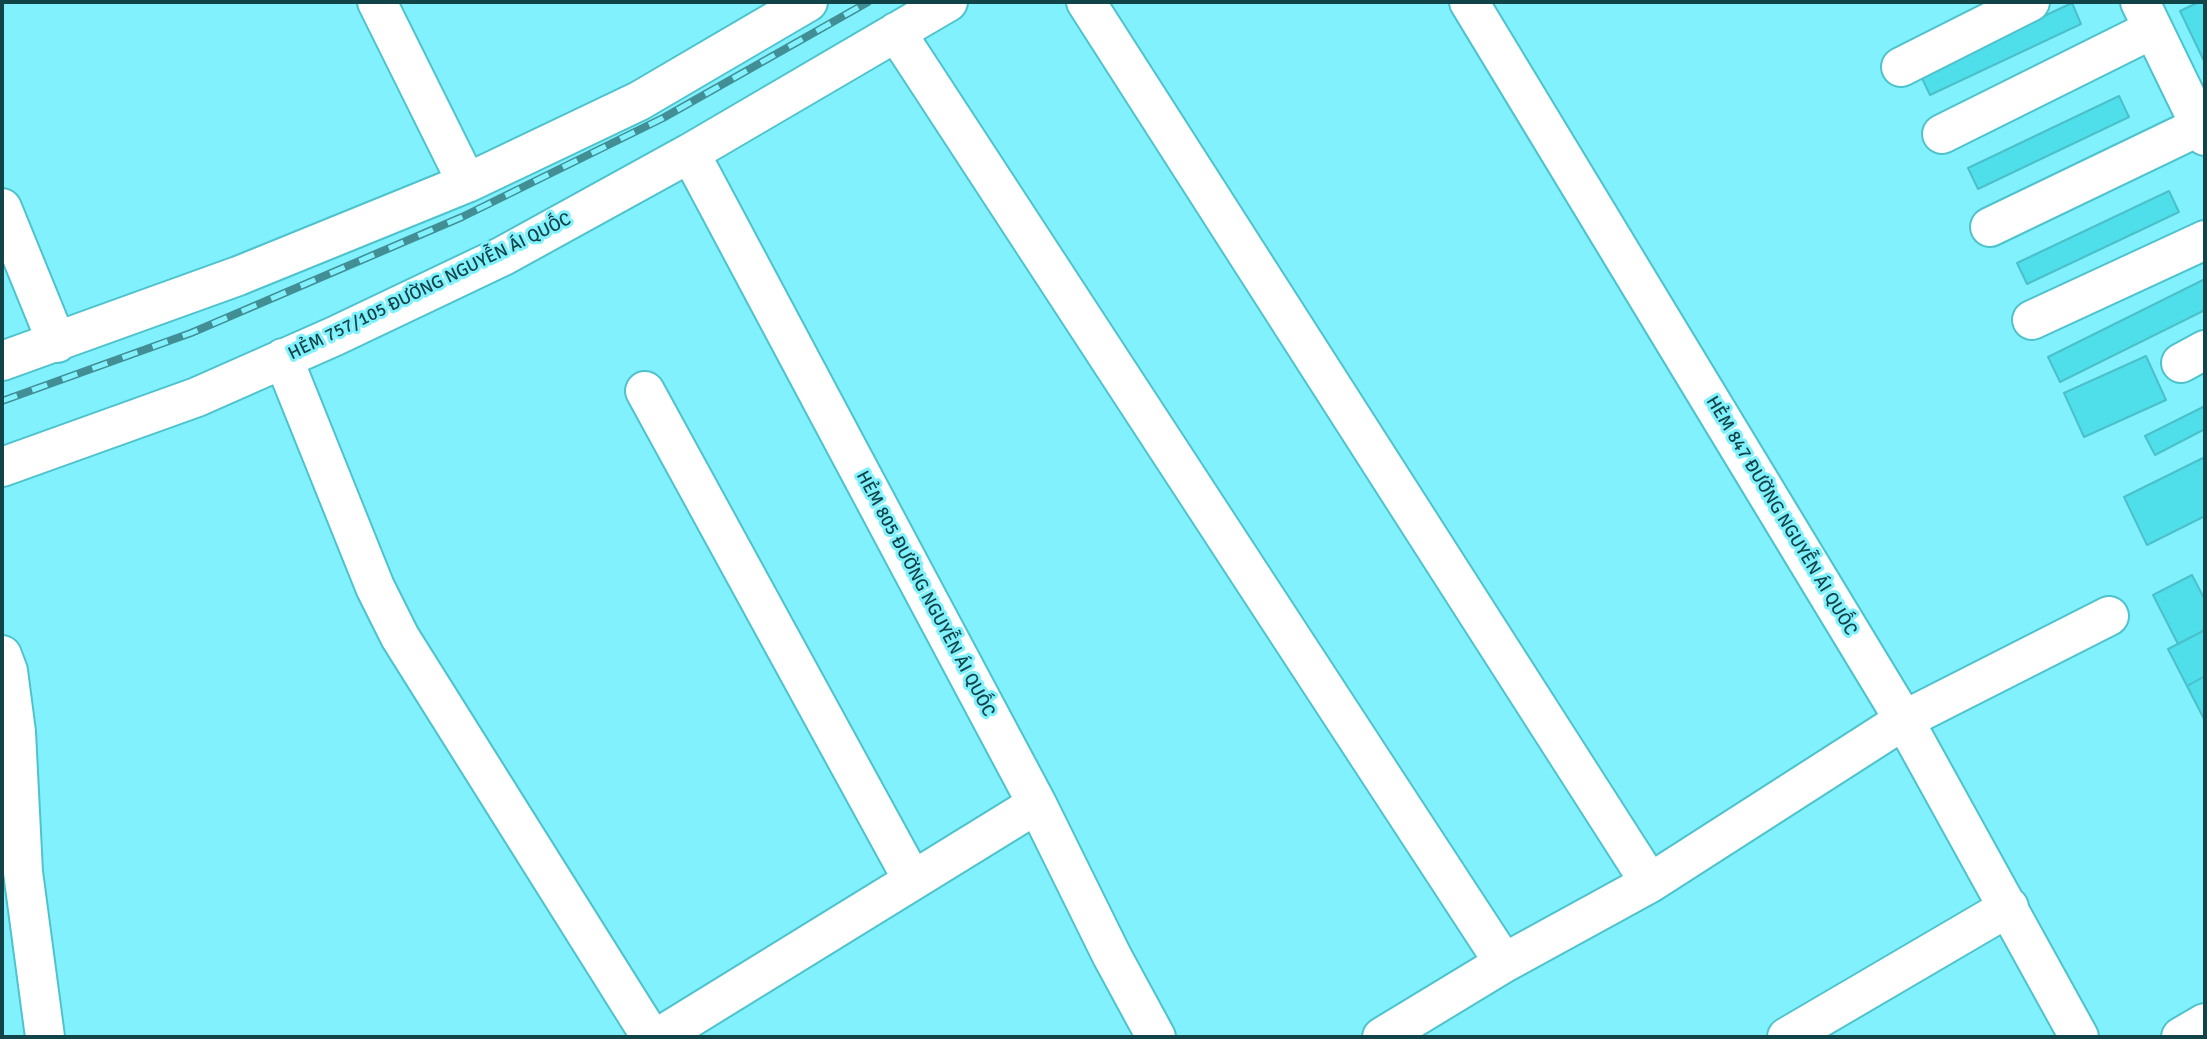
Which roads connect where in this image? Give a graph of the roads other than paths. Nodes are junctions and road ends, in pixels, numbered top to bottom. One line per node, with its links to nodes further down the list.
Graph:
1 (377, 2): 13 (street)
2 (948, 2): 8 (street, HẺM 757/105 ĐƯỜNG NGUYỄN ÁI QUỐC)
3 (1086, 2): 28 (street)
4 (1469, 2): 25 (street, HẺM 847 ĐƯỜNG NGUYỄN ÁI QUỐC)
5 (2030, 2): 9 (street)
6 (793, 5): 13 (street)
7 (2147, 15): 10 (street); 11 (street)
8 (896, 32): 12 (street, HẺM 757/105 ĐƯỜNG NGUYỄN ÁI QUỐC); 30 (street)
9 (1901, 67)
10 (2203, 131): 15 (street)
11 (1942, 134)
12 (690, 153): 19 (street, HẺM 757/105 ĐƯỜNG NGUYỄN ÁI QUỐC); 26 (street, HẺM 805 ĐƯỜNG NGUYỄN ÁI QUỐC)
13 (467, 183): 18 (street)
14 (2, 208): 18 (street)
15 (1990, 227)
16 (2205, 240): 17 (street)
17 (2032, 320)
18 (57, 343): 20 (street)
19 (283, 358): 22 (street, HẺM 757/105 ĐƯỜNG NGUYỄN ÁI QUỐC); 33 (street)
20 (2, 361)
21 (645, 391): 27 (street)
22 (2, 467)
23 (2109, 616): 25 (street)
24 (2, 655): 32 (street)
25 (1904, 720): 28 (street); 29 (street, HẺM 847 ĐƯỜNG NGUYỄN ÁI QUỐC)
26 (1037, 804): 27 (street); 35 (street, HẺM 805 ĐƯỜNG NGUYỄN ÁI QUỐC)
27 (912, 879): 34 (street)
28 (1650, 883): 30 (street)
29 (2009, 907): 37 (street); 38 (street, HẺM 847 ĐƯỜNG NGUYỄN ÁI QUỐC)
30 (1504, 963): 36 (street)
31 (2205, 1023): 39 (street)
32 (45, 1037)
33 (652, 1037)
34 (659, 1037)
35 (1156, 1037)
36 (1382, 1037)
37 (1787, 1037)
38 (2079, 1037)
39 (2181, 1037)

